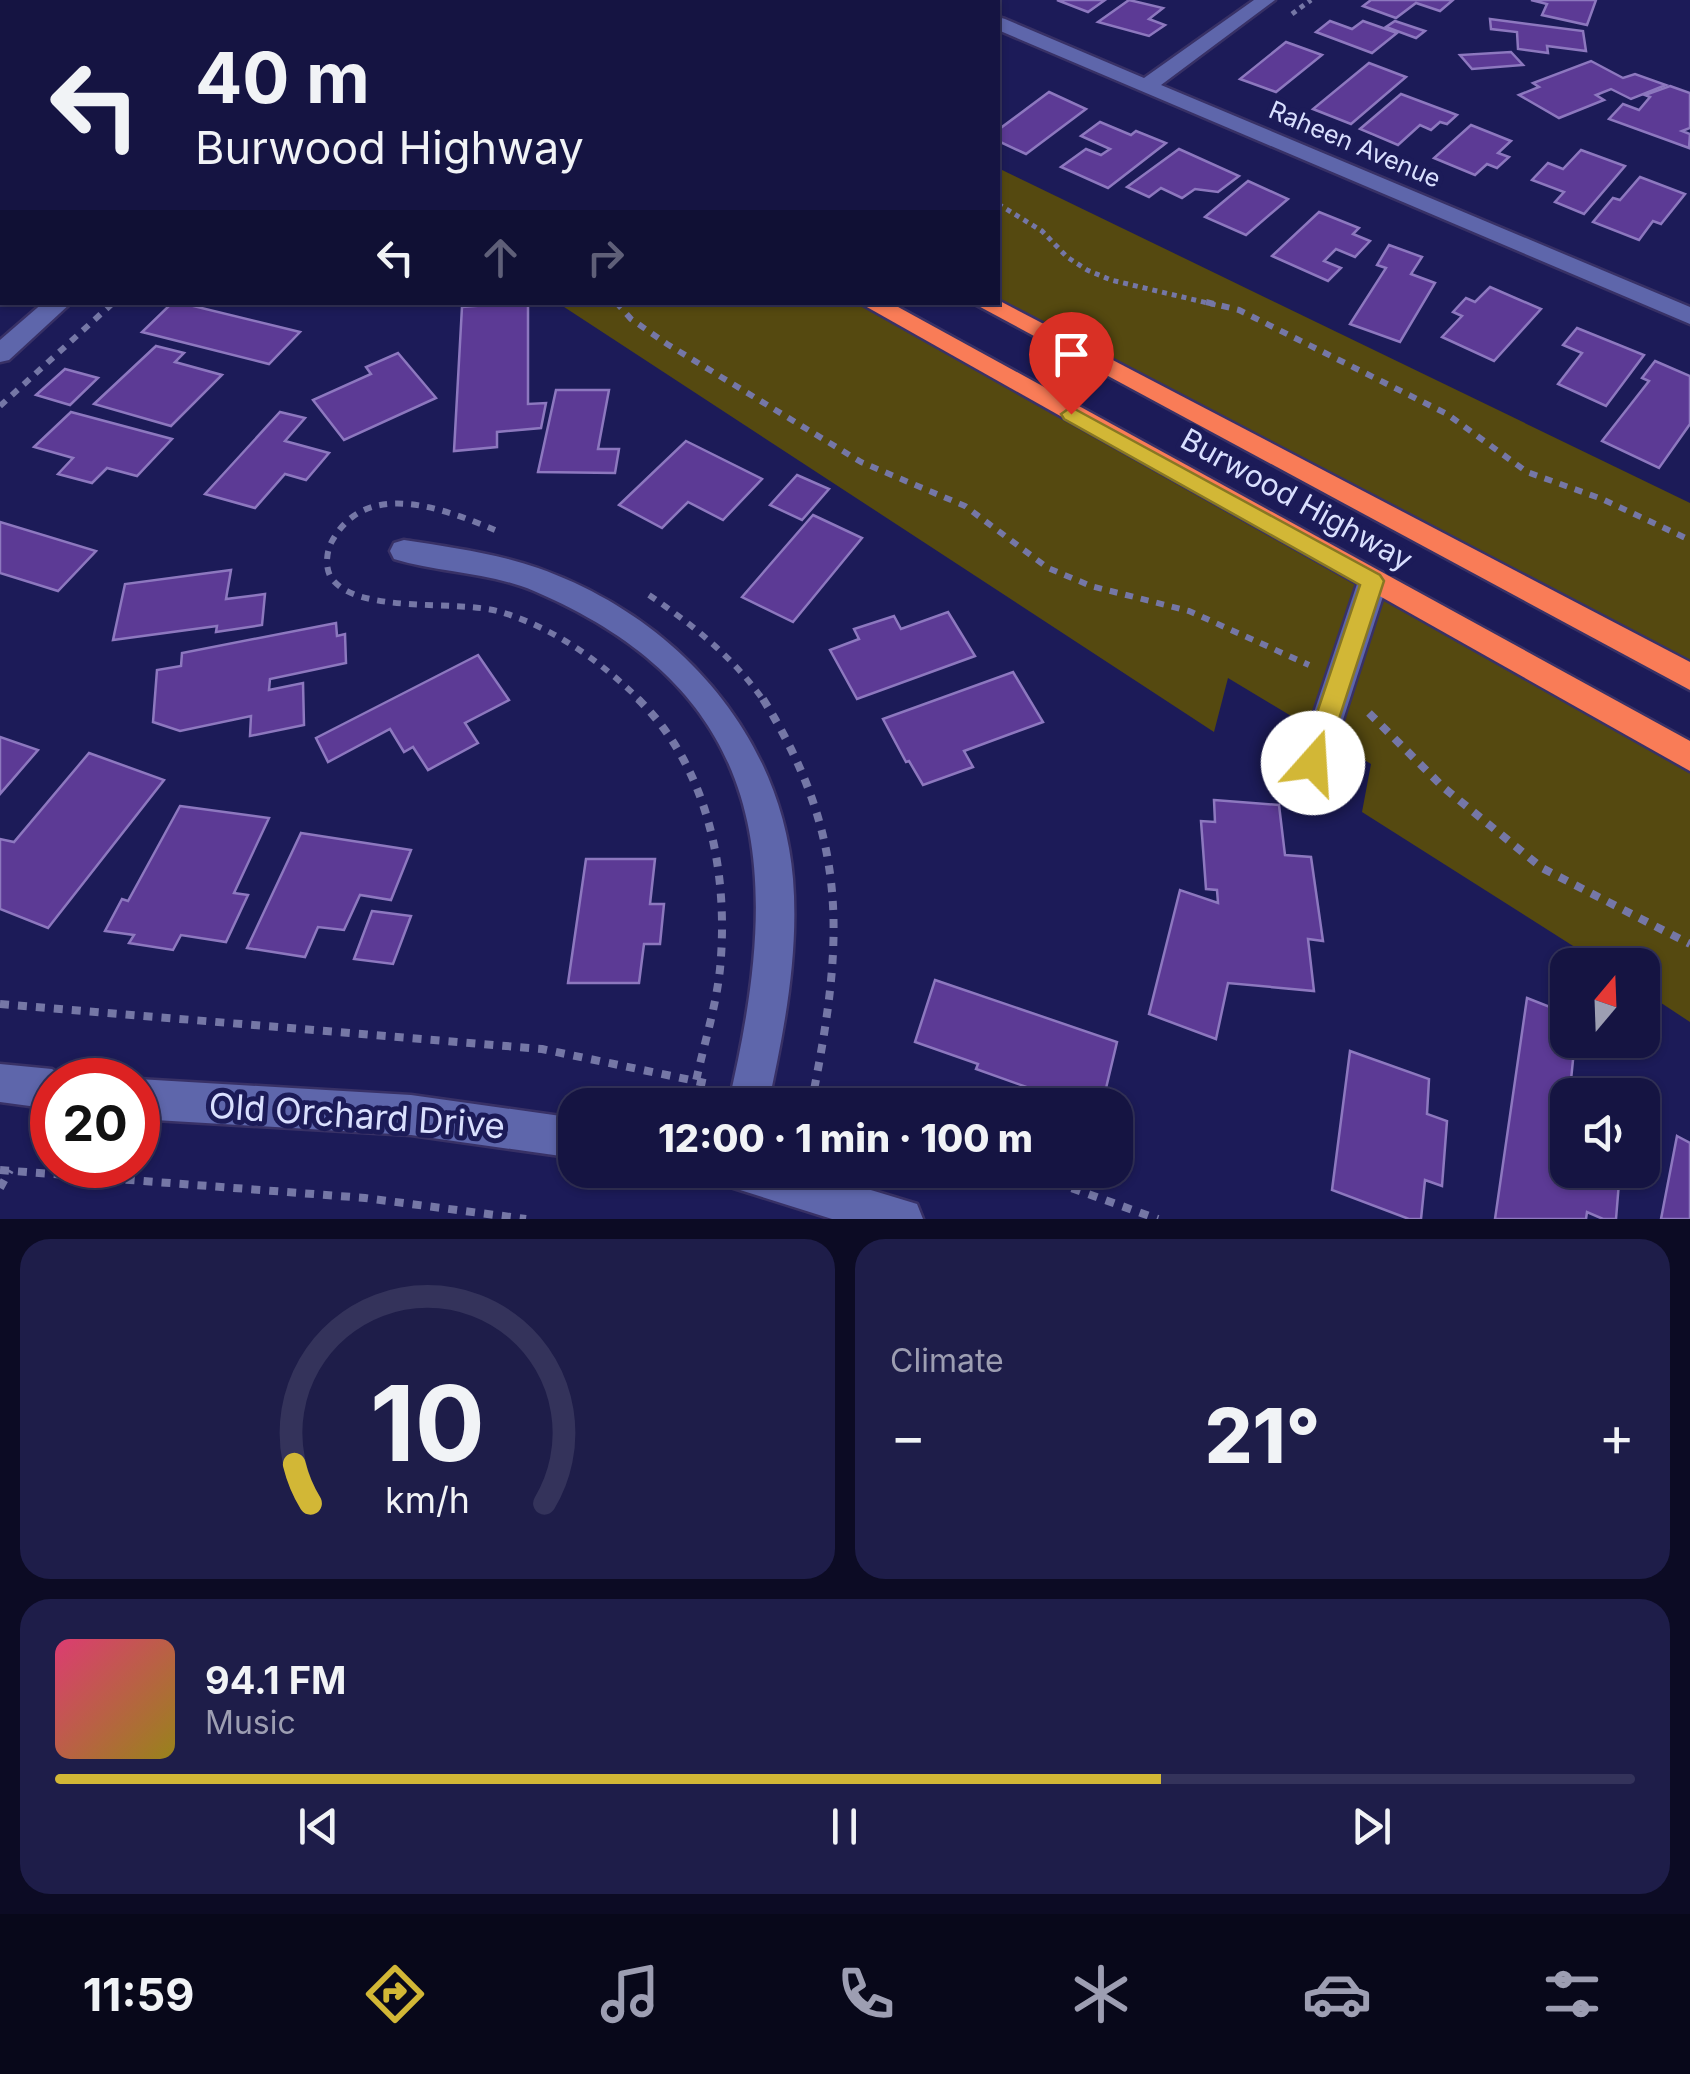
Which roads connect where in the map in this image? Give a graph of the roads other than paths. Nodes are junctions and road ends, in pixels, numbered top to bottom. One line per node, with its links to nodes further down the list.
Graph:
1 (1266, 0): 3 (street)
2 (1000, 23): 3 (street, Raheen Avenue)
3 (1147, 86): 7 (street, Raheen Avenue)
4 (57, 305): 8 (street)
5 (875, 305): 10 (highway, Burwood Highway)
6 (989, 305): 11 (highway, Burwood Highway)
7 (1690, 316)
8 (0, 354)
9 (404, 550): 16 (street)
10 (1372, 581): 12 (highway, Burwood Highway); 13 (street)
11 (1690, 677)
12 (1690, 757)
13 (1313, 763)
14 (0, 1083): 15 (street)
15 (30, 1086)
16 (752, 1088)
17 (160, 1100): 18 (street, Old Orchard Drive)
18 (558, 1136)
19 (796, 1188): 20 (street)
20 (902, 1219)

